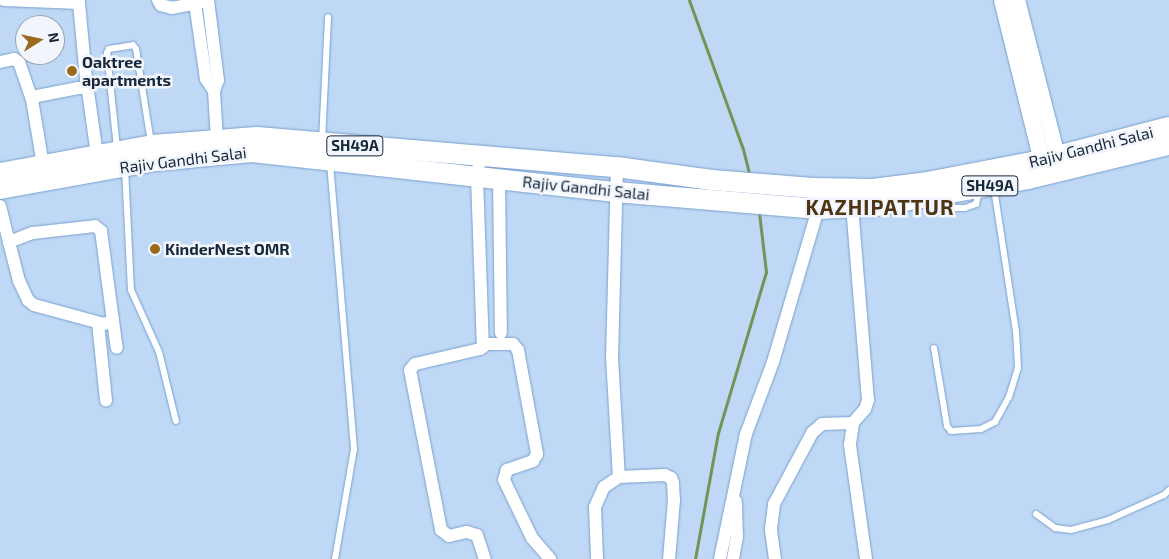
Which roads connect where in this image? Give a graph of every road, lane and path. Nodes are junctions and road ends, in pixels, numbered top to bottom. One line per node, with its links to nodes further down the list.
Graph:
1 (4, 0): 8 (street)
2 (158, 0): 5 (street)
3 (1002, 0): 19 (street)
4 (1017, 0): 19 (street)
5 (204, 1): 11 (street)
6 (328, 17): 14 (lane)
7 (0, 62): 9 (street)
8 (87, 89): 9 (street); 15 (street)
9 (32, 99): 18 (street)
10 (1169, 127): 19 (main road, Rajiv Gandhi Salai / SH49A)
11 (217, 140): 12 (main road, Rajiv Gandhi Salai / SH49A); 14 (main road, Rajiv Gandhi Salai / SH49A)
12 (152, 145): 17 (main road, Rajiv Gandhi Salai / SH49A); 17 (lane)
13 (1169, 145): 19 (main road, Rajiv Gandhi Salai / SH49A)
14 (327, 149): 16 (main road, Rajiv Gandhi Salai / SH49A); 17 (main road, Rajiv Gandhi Salai / SH49A); 22 (main road, Rajiv Gandhi Salai / SH49A); 45 (lane)
15 (97, 155): 17 (main road, Rajiv Gandhi Salai / SH49A); 18 (main road, Rajiv Gandhi Salai / SH49A)
16 (480, 156): 20 (main road, Rajiv Gandhi Salai / SH49A); 22 (street)
17 (121, 159): 25 (main road, Rajiv Gandhi Salai / SH49A); 39 (lane)
18 (43, 165): 21 (main road, Rajiv Gandhi Salai / SH49A)
19 (1051, 165): 24 (main road, Rajiv Gandhi Salai / SH49A); 26 (main road, Rajiv Gandhi Salai / SH49A)
20 (617, 167): 26 (main road, Rajiv Gandhi Salai / SH49A); 27 (street)
21 (0, 173)
22 (477, 177): 23 (main road, Rajiv Gandhi Salai / SH49A); 35 (street)
23 (499, 179): 27 (main road, Rajiv Gandhi Salai / SH49A); 34 (street)
24 (986, 186): 29 (main road, Rajiv Gandhi Salai / SH49A); 37 (lane)
25 (0, 189)
26 (711, 190): 27 (main road, Rajiv Gandhi Salai / SH49A); 30 (main road, Rajiv Gandhi Salai / SH49A)
27 (616, 192): 41 (street)
28 (0, 206): 31 (street)
29 (852, 206): 30 (main road, Rajiv Gandhi Salai / SH49A); 40 (street)
30 (813, 209): 42 (street)
31 (9, 242): 32 (street); 33 (street)
32 (113, 321): 33 (street); 36 (street)
33 (98, 323): 38 (street)
34 (501, 332)
35 (483, 344): 46 (street); 47 (street)
36 (117, 348)
37 (934, 348)
38 (106, 401)
39 (176, 421)
40 (853, 423): 52 (street); 53 (street)
41 (618, 477): 48 (street); 49 (street)
42 (735, 489): 50 (street); 51 (street)
43 (1169, 490): 44 (lane)
44 (1036, 514)
45 (335, 559)
46 (484, 559)
47 (550, 559)
48 (597, 559)
49 (669, 559)
50 (720, 559)
51 (733, 559)
52 (775, 559)
53 (866, 559)

